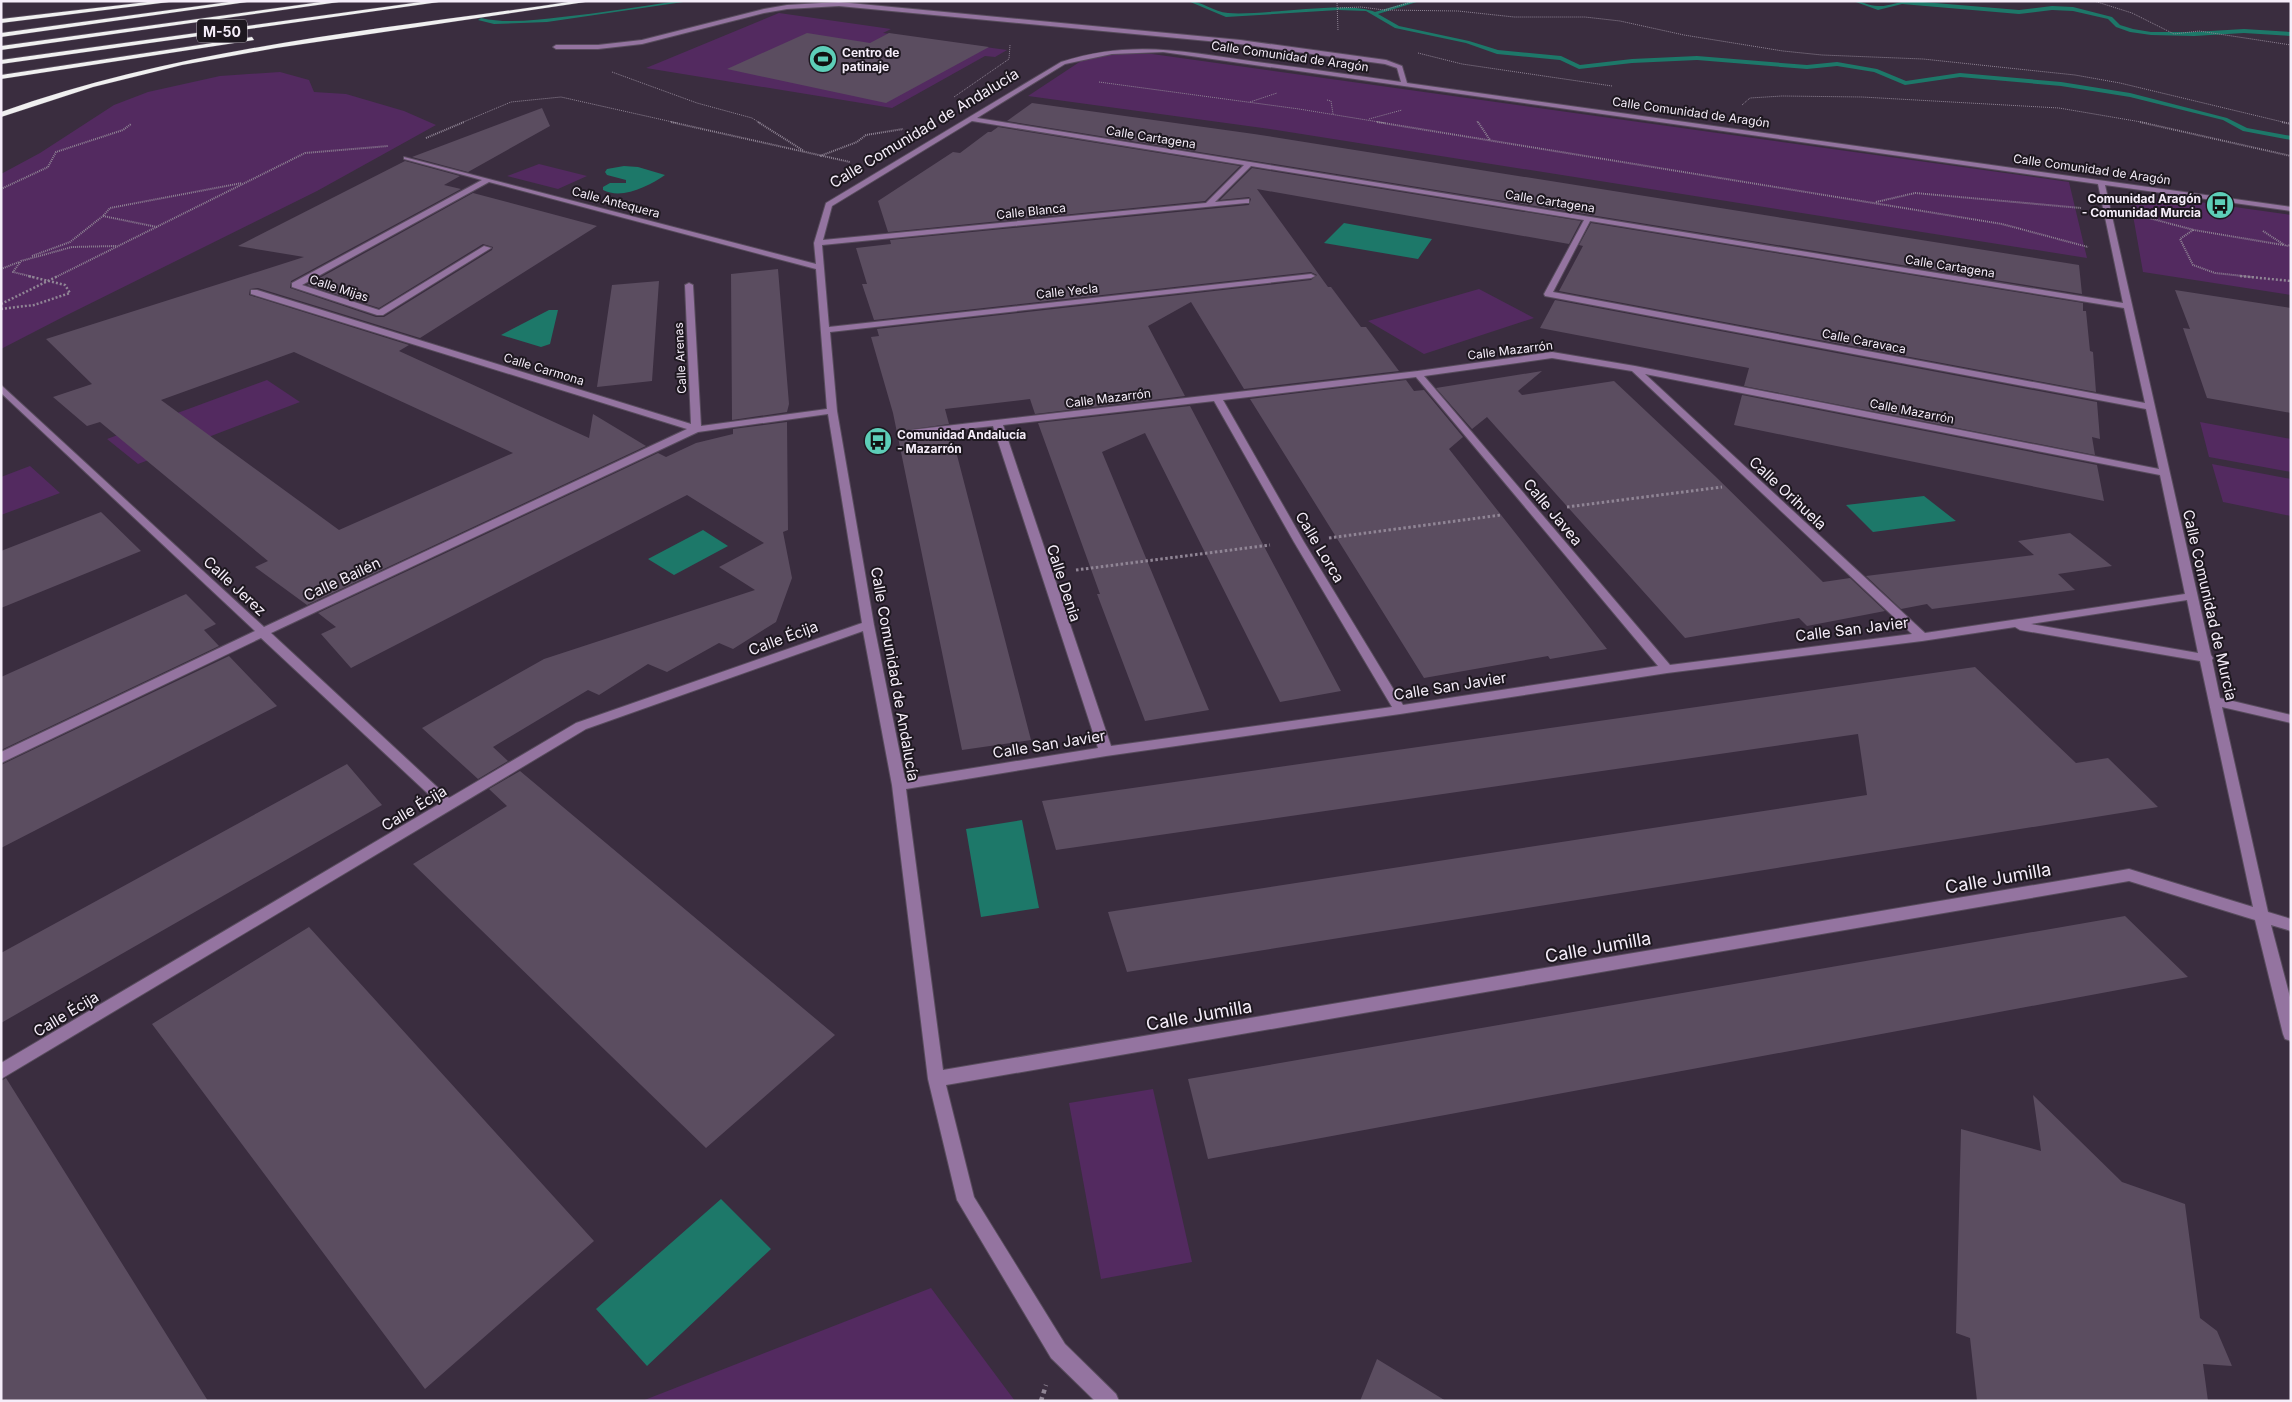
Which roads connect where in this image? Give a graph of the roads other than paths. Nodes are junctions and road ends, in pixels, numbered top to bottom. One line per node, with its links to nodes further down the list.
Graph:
1 (175, 1): 8 (highway)
2 (251, 1): 9 (highway)
3 (343, 1): 12 (highway, M-50)
4 (443, 1): 14 (highway, M-50)
5 (534, 1): 7 (highway)
6 (589, 1): 17 (highway)
7 (512, 4)
8 (1, 20)
9 (1, 35)
10 (263, 38): 15 (highway)
11 (556, 47): 16 (street)
12 (1, 48)
13 (1088, 54): 16 (street, Calle Comunidad de Aragón); 18 (street, Calle Comunidad de Andalucía)
14 (1, 62)
15 (1, 77)
16 (1404, 83): 22 (street, Calle Comunidad de Aragón)
17 (1, 115)
18 (971, 119): 20 (street, Calle Cartagena); 27 (street, Calle Comunidad de Andalucía)
19 (406, 158): 21 (street, Calle Antequera)
20 (1249, 164): 24 (street); 26 (street, Calle Cartagena)
21 (488, 180): 28 (street, Calle Mijas); 29 (street, Calle Antequera)
22 (2101, 182): 25 (street, Calle Comunidad de Aragón); 33 (street, Calle Comunidad de Murcia)
23 (1246, 201): 24 (street, Calle Blanca)
24 (1208, 205): 27 (street, Calle Blanca)
25 (2291, 209)
26 (1588, 219): 33 (street, Calle Cartagena); 39 (street, Calle Caravaca)
27 (818, 243): 29 (street, Calle Comunidad de Andalucía)
28 (487, 248)
29 (820, 268): 34 (street, Calle Comunidad de Andalucía)
30 (1311, 276): 34 (street, Calle Yecla)
31 (689, 285): 42 (street, Calle Arenas)
32 (254, 292): 42 (street, Calle Carmona)
33 (2126, 306): 39 (street, Calle Comunidad de Murcia)
34 (826, 330): 40 (street, Calle Comunidad de Andalucía)
35 (1636, 369): 36 (street, Calle Mazarrón); 44 (street, Calle Mazarrón); 49 (street, Calle Orihuela)
36 (1418, 374): 38 (street, Calle Mazarrón); 51 (street, Calle Javea)
37 (1, 388): 48 (street, Calle Jerez)
38 (1217, 398): 41 (street, Calle Mazarrón); 53 (street, Calle Lorca)
39 (2150, 407): 44 (street, Calle Comunidad de Murcia)
40 (832, 411): 42 (street, Calle Carmona); 47 (street, Calle Comunidad de Andalucía)
41 (997, 423): 43 (street, Calle Mazarrón); 55 (street, Calle Denia)
42 (696, 429): 48 (street, Calle Bailén)
43 (912, 433)
44 (2165, 473): 45 (street, Calle Comunidad de Murcia)
45 (2193, 596): 46 (street, Calle San Javier); 50 (street, Calle Comunidad de Murcia)
46 (2007, 624): 49 (street, Calle San Javier); 50 (street, Calle San Javier)
47 (868, 625): 57 (street, Calle Comunidad de Andalucía); 58 (street, Calle Écija)
48 (262, 632): 56 (street, Calle Bailén); 58 (street, Calle Jerez)
49 (1922, 637): 51 (street, Calle San Javier)
50 (2207, 658): 52 (street, Calle Comunidad de Murcia)
51 (1666, 668): 53 (street, Calle San Javier)
52 (2216, 701): 54 (street); 59 (street, Calle Comunidad de Murcia)
53 (1400, 710): 55 (street, Calle San Javier)
54 (2291, 719)
55 (1106, 751): 57 (street, Calle San Javier)
56 (1, 758)
57 (899, 785): 63 (street, Calle Comunidad de Andalucía)
58 (449, 806): 62 (street, Calle Écija)
59 (2262, 917): 60 (street, Calle Jumilla); 61 (street, Calle Comunidad de Murcia); 63 (street, Calle Jumilla)
60 (2291, 925)
61 (2291, 1034)
62 (1, 1072)
63 (936, 1079): 64 (street, Calle Comunidad de Andalucía)
64 (1109, 1401)

